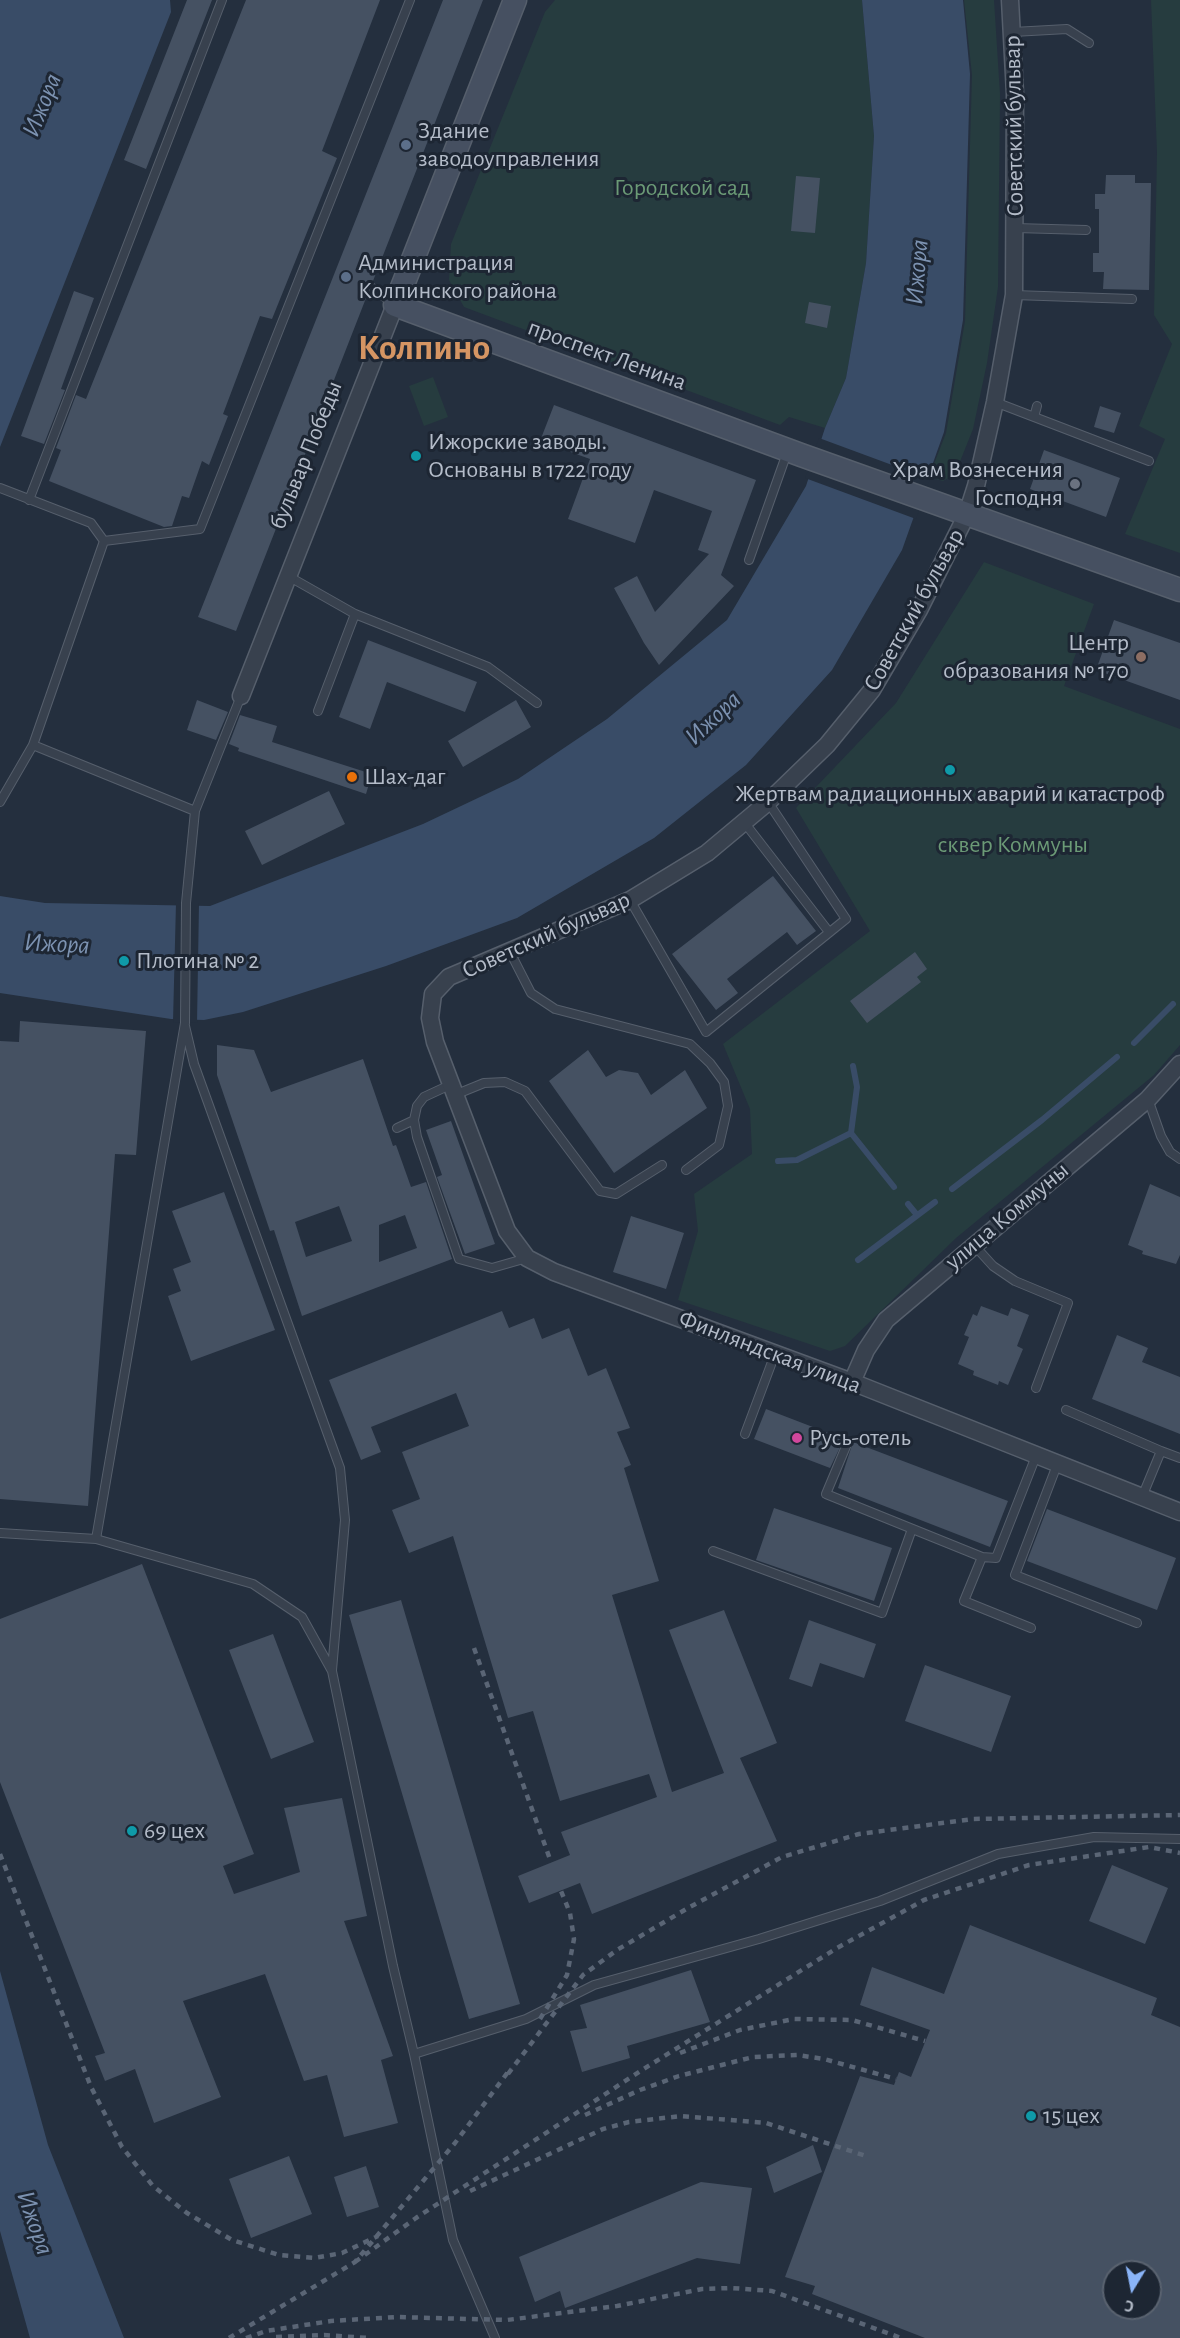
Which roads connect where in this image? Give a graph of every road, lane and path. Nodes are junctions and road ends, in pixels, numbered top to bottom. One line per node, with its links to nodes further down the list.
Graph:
1 (222, 0): 19 (lane)
2 (410, 0): 21 (lane)
3 (515, 0): 12 (main road, бульвар Победы)
4 (1010, 0): 5 (street, Советский бульвар)
5 (1013, 32): 6 (lane); 7 (street, Советский бульвар)
6 (1089, 43)
7 (1016, 228): 8 (lane); 10 (street, Советский бульвар)
8 (1086, 230)
9 (371, 287): 12 (lane)
10 (1014, 295): 11 (lane); 13 (street, Советский бульвар)
11 (1132, 299)
12 (395, 305): 16 (main road, проспект Ленина); 23 (street, бульвар Победы)
13 (996, 402): 15 (lane); 20 (street, Советский бульвар)
14 (1037, 406): 15 (lane)
15 (1034, 417): 17 (lane)
16 (795, 452): 20 (main road, проспект Ленина); 22 (lane)
17 (1149, 461)
18 (0, 488): 19 (lane)
19 (29, 500): 21 (lane)
20 (967, 514): 24 (main road); 31 (street, Советский бульвар)
21 (104, 541): 29 (lane)
22 (749, 560)
23 (288, 576): 25 (lane); 26 (street, бульвар Победы)
24 (1180, 590)
25 (355, 614): 27 (lane); 28 (lane)
26 (241, 696): 32 (lane)
27 (537, 702)
28 (318, 711)
29 (33, 745): 30 (lane); 32 (lane)
30 (0, 802)
31 (768, 802): 33 (street, Советский бульвар); 35 (lane)
32 (195, 811): 37 (lane)
33 (744, 822): 34 (street, Советский бульвар); 35 (lane)
34 (630, 900): 35 (lane); 36 (street, Советский бульвар)
35 (829, 932)
36 (510, 952): 39 (street, Советский бульвар); 45 (lane)
37 (184, 1023): 62 (lane); 67 (lane)
38 (1180, 1064): 40 (street, улица Коммуны)
39 (454, 1089): 41 (lane); 44 (lane); 47 (street, Финляндская улица)
40 (1148, 1100): 43 (lane); 46 (street, улица Коммуны)
41 (414, 1120): 42 (lane); 47 (lane)
42 (397, 1128)
43 (1180, 1159)
44 (662, 1165)
45 (686, 1170)
46 (973, 1244): 49 (street, улица Коммуны); 50 (lane)
47 (526, 1258): 48 (street, Финляндская улица)
48 (775, 1354): 49 (street, Финляндская улица); 52 (lane)
49 (852, 1383): 55 (street, Финляндская улица)
50 (1036, 1388)
51 (1066, 1410): 54 (lane)
52 (745, 1434)
53 (847, 1444): 60 (lane)
54 (1161, 1450): 56 (lane); 58 (lane)
55 (1036, 1456): 57 (street, Финляндская улица); 64 (lane)
56 (1180, 1458)
57 (1057, 1465): 58 (street, Финляндская улица); 65 (lane)
58 (1141, 1498): 59 (street, Финляндская улица)
59 (1180, 1512)
60 (912, 1529): 63 (lane); 64 (lane)
61 (0, 1533): 62 (lane)
62 (96, 1539): 67 (lane)
63 (713, 1551)
64 (982, 1557): 66 (lane)
65 (1137, 1623)
66 (1031, 1628)
67 (332, 1671): 69 (lane)
68 (1180, 1839): 69 (lane)
69 (414, 2054): 70 (lane)
70 (495, 2338)

